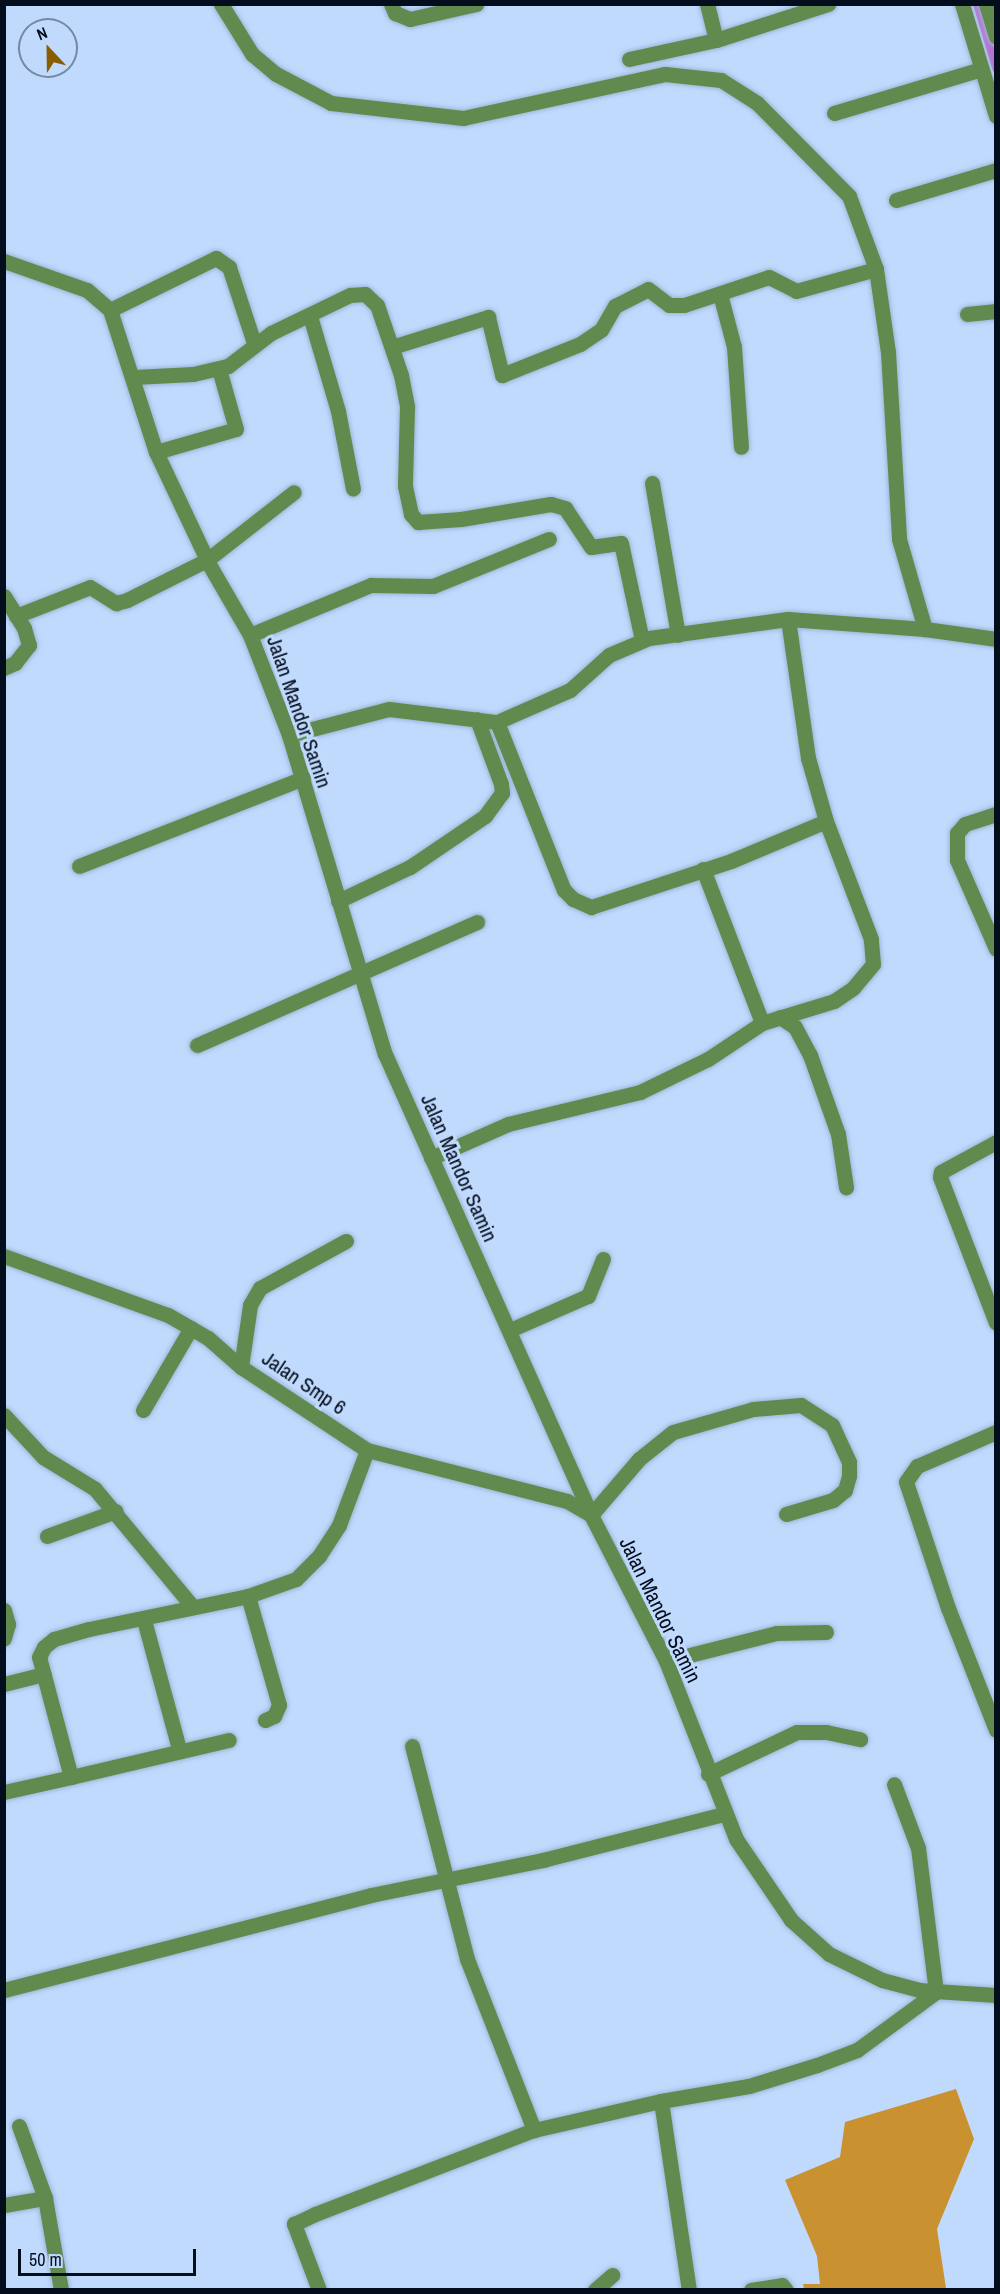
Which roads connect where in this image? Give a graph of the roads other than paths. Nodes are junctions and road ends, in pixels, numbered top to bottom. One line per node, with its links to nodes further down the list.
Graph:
1 (221, 4): 17 (street)
2 (391, 4): 3 (street)
3 (476, 4)
4 (707, 4): 9 (street)
5 (828, 4): 9 (street)
6 (962, 4): 11 (street)
7 (986, 4): 8 (street)
8 (996, 37)
9 (716, 40): 10 (street)
10 (629, 59)
11 (982, 69): 12 (street); 13 (street)
12 (834, 113)
13 (996, 116)
14 (996, 170): 15 (street)
15 (896, 200)
16 (5, 265): 19 (street, Jalan Mandor Samin)
17 (876, 269): 18 (street); 37 (street)
18 (720, 294): 24 (street); 27 (street)
19 (110, 310): 23 (street); 26 (street, Jalan Mandor Samin)
20 (996, 311): 21 (street)
21 (967, 314)
22 (310, 316): 23 (street); 24 (street); 30 (street)
23 (254, 343): 25 (street)
24 (392, 347): 40 (street)
25 (219, 369): 26 (street); 28 (street)
26 (134, 377): 28 (street, Jalan Mandor Samin)
27 (741, 447)
28 (156, 452): 33 (street, Jalan Mandor Samin)
29 (652, 483): 39 (street)
30 (353, 489)
31 (294, 492): 33 (street)
32 (549, 539): 38 (street)
33 (207, 560): 35 (street); 38 (street, Jalan Mandor Samin)
34 (4, 596): 35 (street)
35 (16, 616): 42 (street)
36 (788, 619): 37 (street); 39 (street); 48 (street)
37 (925, 629): 41 (street)
38 (250, 635): 45 (street, Jalan Mandor Samin)
39 (678, 635): 40 (street)
40 (642, 639): 44 (street)
41 (996, 639)
42 (4, 668)
43 (477, 719): 44 (street); 45 (street); 51 (street)
44 (497, 722): 50 (street)
45 (289, 735): 46 (street, Jalan Mandor Samin)
46 (303, 778): 49 (street); 51 (street, Jalan Mandor Samin)
47 (996, 814): 53 (street)
48 (826, 821): 50 (street); 55 (street)
49 (79, 866)
50 (703, 869): 56 (street)
51 (338, 901): 54 (street, Jalan Mandor Samin)
52 (477, 922): 54 (street)
53 (996, 949)
54 (360, 974): 57 (street); 59 (street, Jalan Mandor Samin)
55 (780, 1017): 56 (street); 60 (street)
56 (762, 1023): 59 (street)
57 (197, 1045)
58 (996, 1142): 64 (street)
59 (431, 1158): 66 (street, Jalan Mandor Samin)
60 (846, 1187)
61 (346, 1241): 67 (street)
62 (6, 1258): 65 (street, Jalan Smp 6)
63 (603, 1259): 66 (street)
64 (996, 1323)
65 (191, 1328): 67 (street, Jalan Smp 6); 68 (street)
66 (510, 1330): 74 (street, Jalan Mandor Samin)
67 (242, 1367): 71 (street, Jalan Smp 6)
68 (143, 1410)
69 (4, 1415): 72 (street)
70 (996, 1432): 86 (street)
71 (367, 1450): 74 (street, Jalan Smp 6); 76 (street)
72 (116, 1511): 75 (street); 77 (street)
73 (786, 1514): 74 (street)
74 (591, 1515): 82 (street, Jalan Mandor Samin)
75 (47, 1536)
76 (248, 1596): 77 (street); 85 (street)
77 (192, 1606): 79 (street)
78 (4, 1610): 81 (street)
79 (144, 1620): 83 (street); 90 (street)
80 (826, 1632): 82 (street)
81 (4, 1638)
82 (666, 1661): 91 (street, Jalan Mandor Samin)
83 (44, 1674): 84 (street); 92 (street)
84 (4, 1684)
85 (265, 1720)
86 (996, 1730)
87 (860, 1739): 91 (street)
88 (229, 1740): 90 (street)
89 (412, 1746): 96 (street)
90 (179, 1749): 92 (street)
91 (708, 1774): 95 (street, Jalan Mandor Samin)
92 (71, 1777): 94 (street)
93 (894, 1784): 98 (street)
94 (4, 1792)
95 (724, 1814): 96 (street); 98 (street, Jalan Mandor Samin)
96 (449, 1880): 97 (street); 102 (street)
97 (4, 1990)
98 (936, 1992): 99 (street, Jalan Mandor Samin); 100 (street)
99 (996, 1995)
100 (661, 2101): 102 (street); 109 (street)
101 (19, 2126): 103 (street)
102 (534, 2130): 107 (street)
103 (45, 2198): 104 (street); 106 (street)
104 (4, 2205)
105 (612, 2275): 108 (street)
106 (61, 2289)
107 (319, 2289)
108 (595, 2289)
109 (688, 2289)
110 (751, 2289): 111 (street)
111 (786, 2289)

